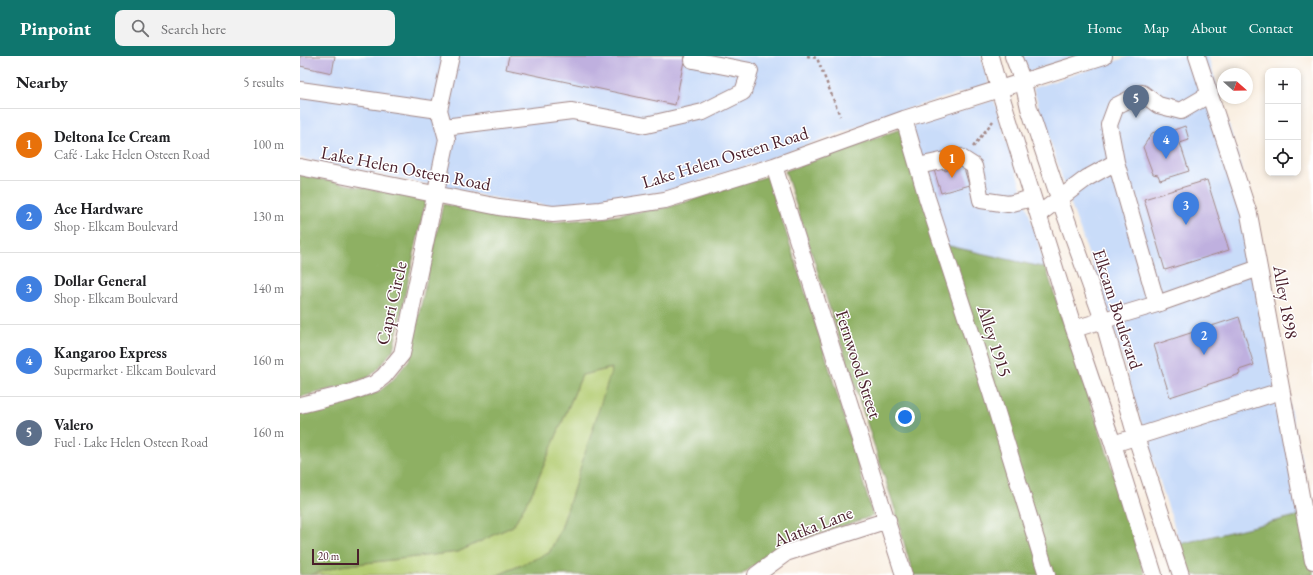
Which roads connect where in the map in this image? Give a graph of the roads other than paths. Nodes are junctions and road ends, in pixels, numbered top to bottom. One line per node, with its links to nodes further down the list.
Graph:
1 (451, 56): 11 (street)
2 (990, 56): 9 (street)
3 (1013, 56): 7 (street, Elkcam Boulevard)
4 (1104, 56): 7 (street, Lake Helen Osteen Road)
5 (1197, 56): 10 (street, Alley 1898)
6 (693, 60): 13 (street)
7 (1022, 82): 9 (street, Lake Helen Osteen Road); 20 (street, Elkcam Boulevard)
8 (300, 90): 11 (street)
9 (1000, 90): 12 (street, Lake Helen Osteen Road); 19 (street)
10 (1210, 94): 14 (street); 22 (street, Alley 1898)
11 (439, 110): 13 (street, Capri Circle)
12 (904, 119): 15 (street, Lake Helen Osteen Road); 16 (street, Alley 1915)
13 (444, 127): 18 (street, Capri Circle)
14 (1116, 162): 20 (street); 23 (street)
15 (774, 166): 18 (street, Lake Helen Osteen Road); 30 (street, Fernwood Street)
16 (918, 166): 19 (street); 34 (street, Alley 1915)
17 (300, 167): 18 (street, Lake Helen Osteen Road)
18 (436, 194): 27 (street, Capri Circle)
19 (1034, 198): 21 (street)
20 (1059, 198): 21 (street); 24 (street, Elkcam Boulevard)
21 (1039, 214): 25 (street)
22 (1259, 268): 23 (street); 26 (street, Alley 1898)
23 (1157, 304): 24 (street)
24 (1103, 320): 25 (street); 28 (street, Elkcam Boulevard)
25 (1074, 329): 29 (street)
26 (1281, 391): 28 (street); 31 (street, Alley 1898)
27 (300, 405)
28 (1136, 437): 29 (street); 36 (street, Elkcam Boulevard)
29 (1114, 444): 35 (street)
30 (888, 520): 32 (street, Alatka Lane); 33 (street, Fernwood Street)
31 (1313, 561)
32 (756, 575)
33 (904, 575)
34 (1047, 575)
35 (1154, 575)
36 (1181, 575)

